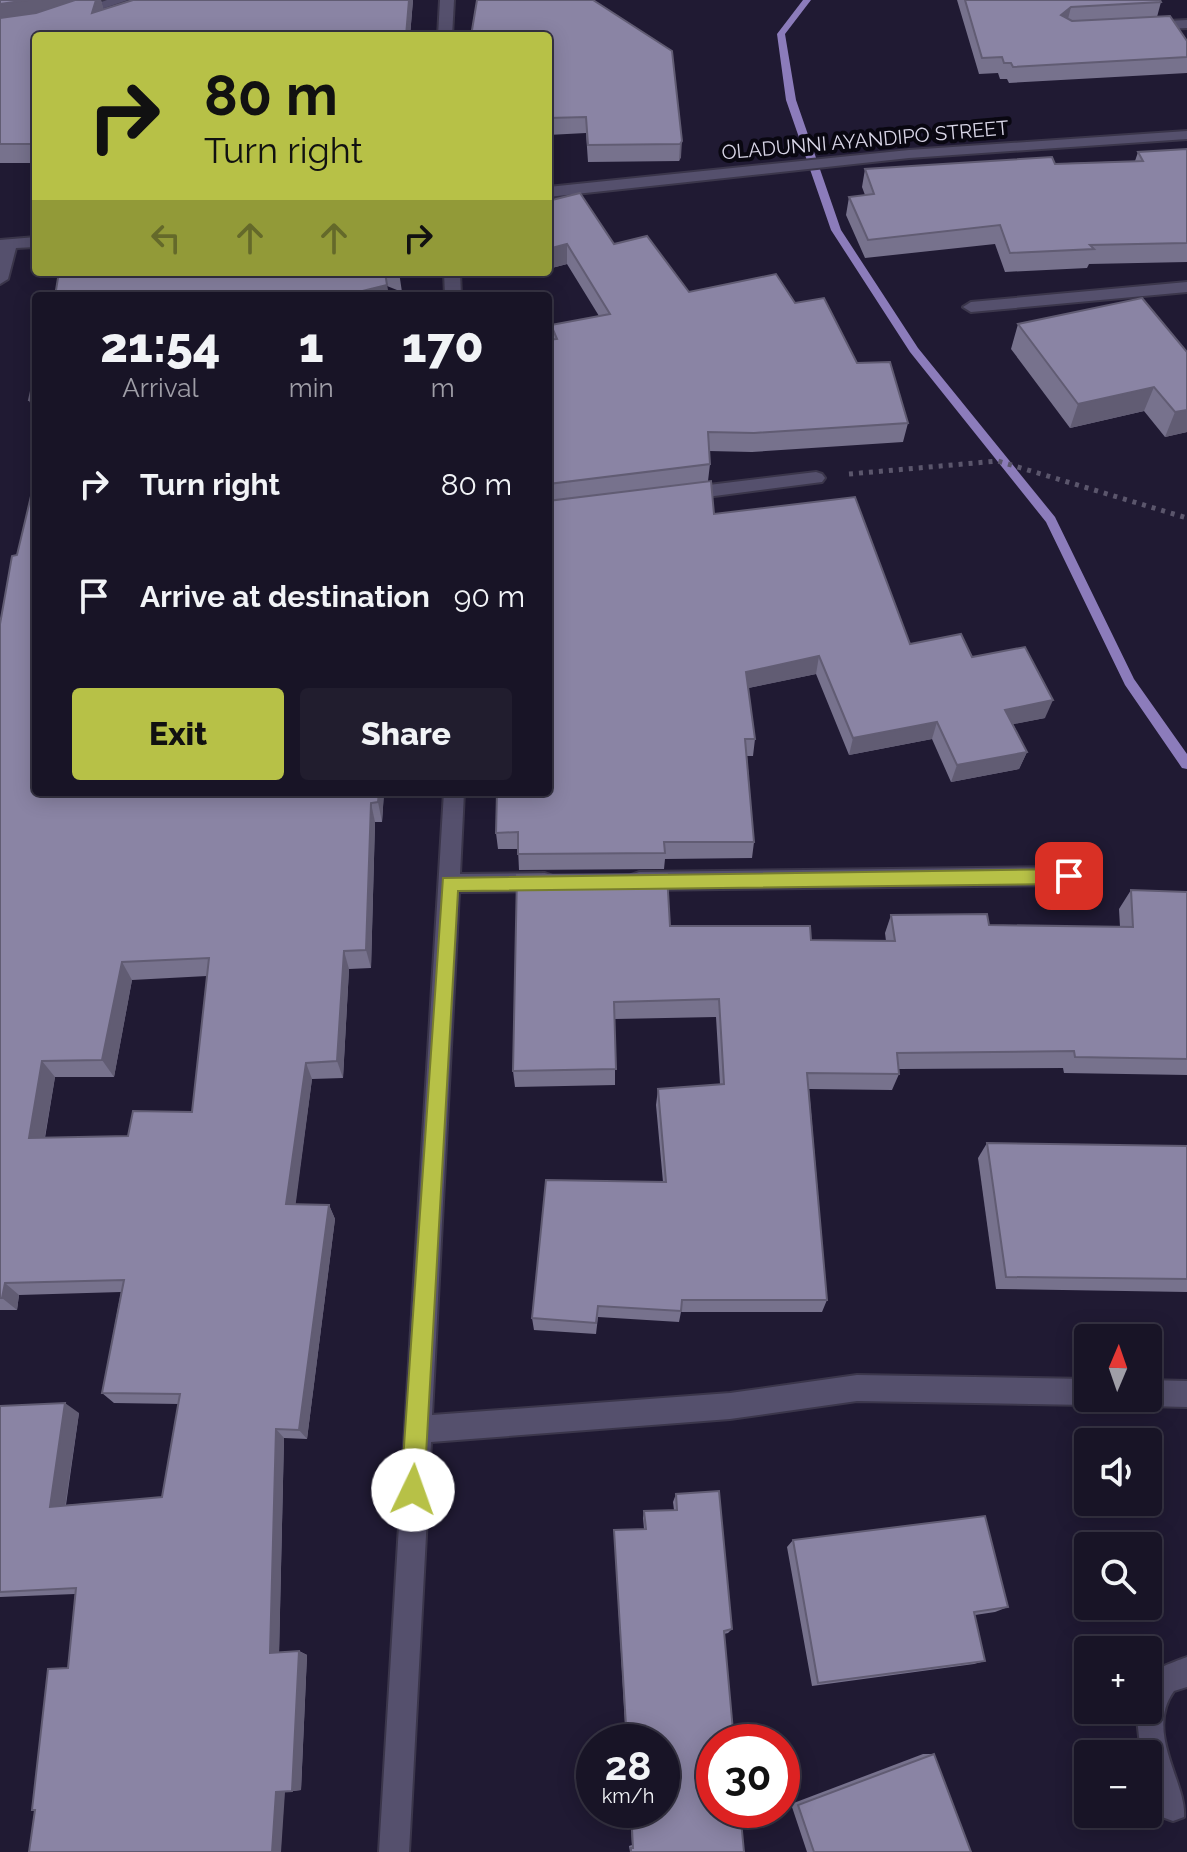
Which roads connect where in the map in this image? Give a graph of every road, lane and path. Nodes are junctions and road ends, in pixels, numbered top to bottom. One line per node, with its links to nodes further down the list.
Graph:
1 (121, 0): 3 (street)
2 (447, 0): 6 (street)
3 (64, 17)
4 (1187, 24): 5 (street)
5 (1127, 27)
6 (445, 32)
7 (1187, 135): 8 (street, OLADUNNI AYANDIPO STREET)
8 (552, 192)
9 (32, 242): 10 (street)
10 (5, 244): 11 (street)
11 (0, 279)
12 (1187, 287): 13 (street)
13 (971, 307)
14 (816, 478): 15 (street); 16 (path)
15 (658, 498)
16 (1187, 518)
17 (454, 796): 21 (street)
18 (1069, 876): 19 (street)
19 (624, 881)
20 (561, 882): 21 (street)
21 (450, 883): 25 (street)
22 (1074, 1392): 25 (street)
23 (1162, 1393): 24 (street)
24 (1187, 1394)
25 (416, 1430): 28 (street)
26 (1187, 1672): 27 (street)
27 (1173, 1806)
28 (394, 1852)

